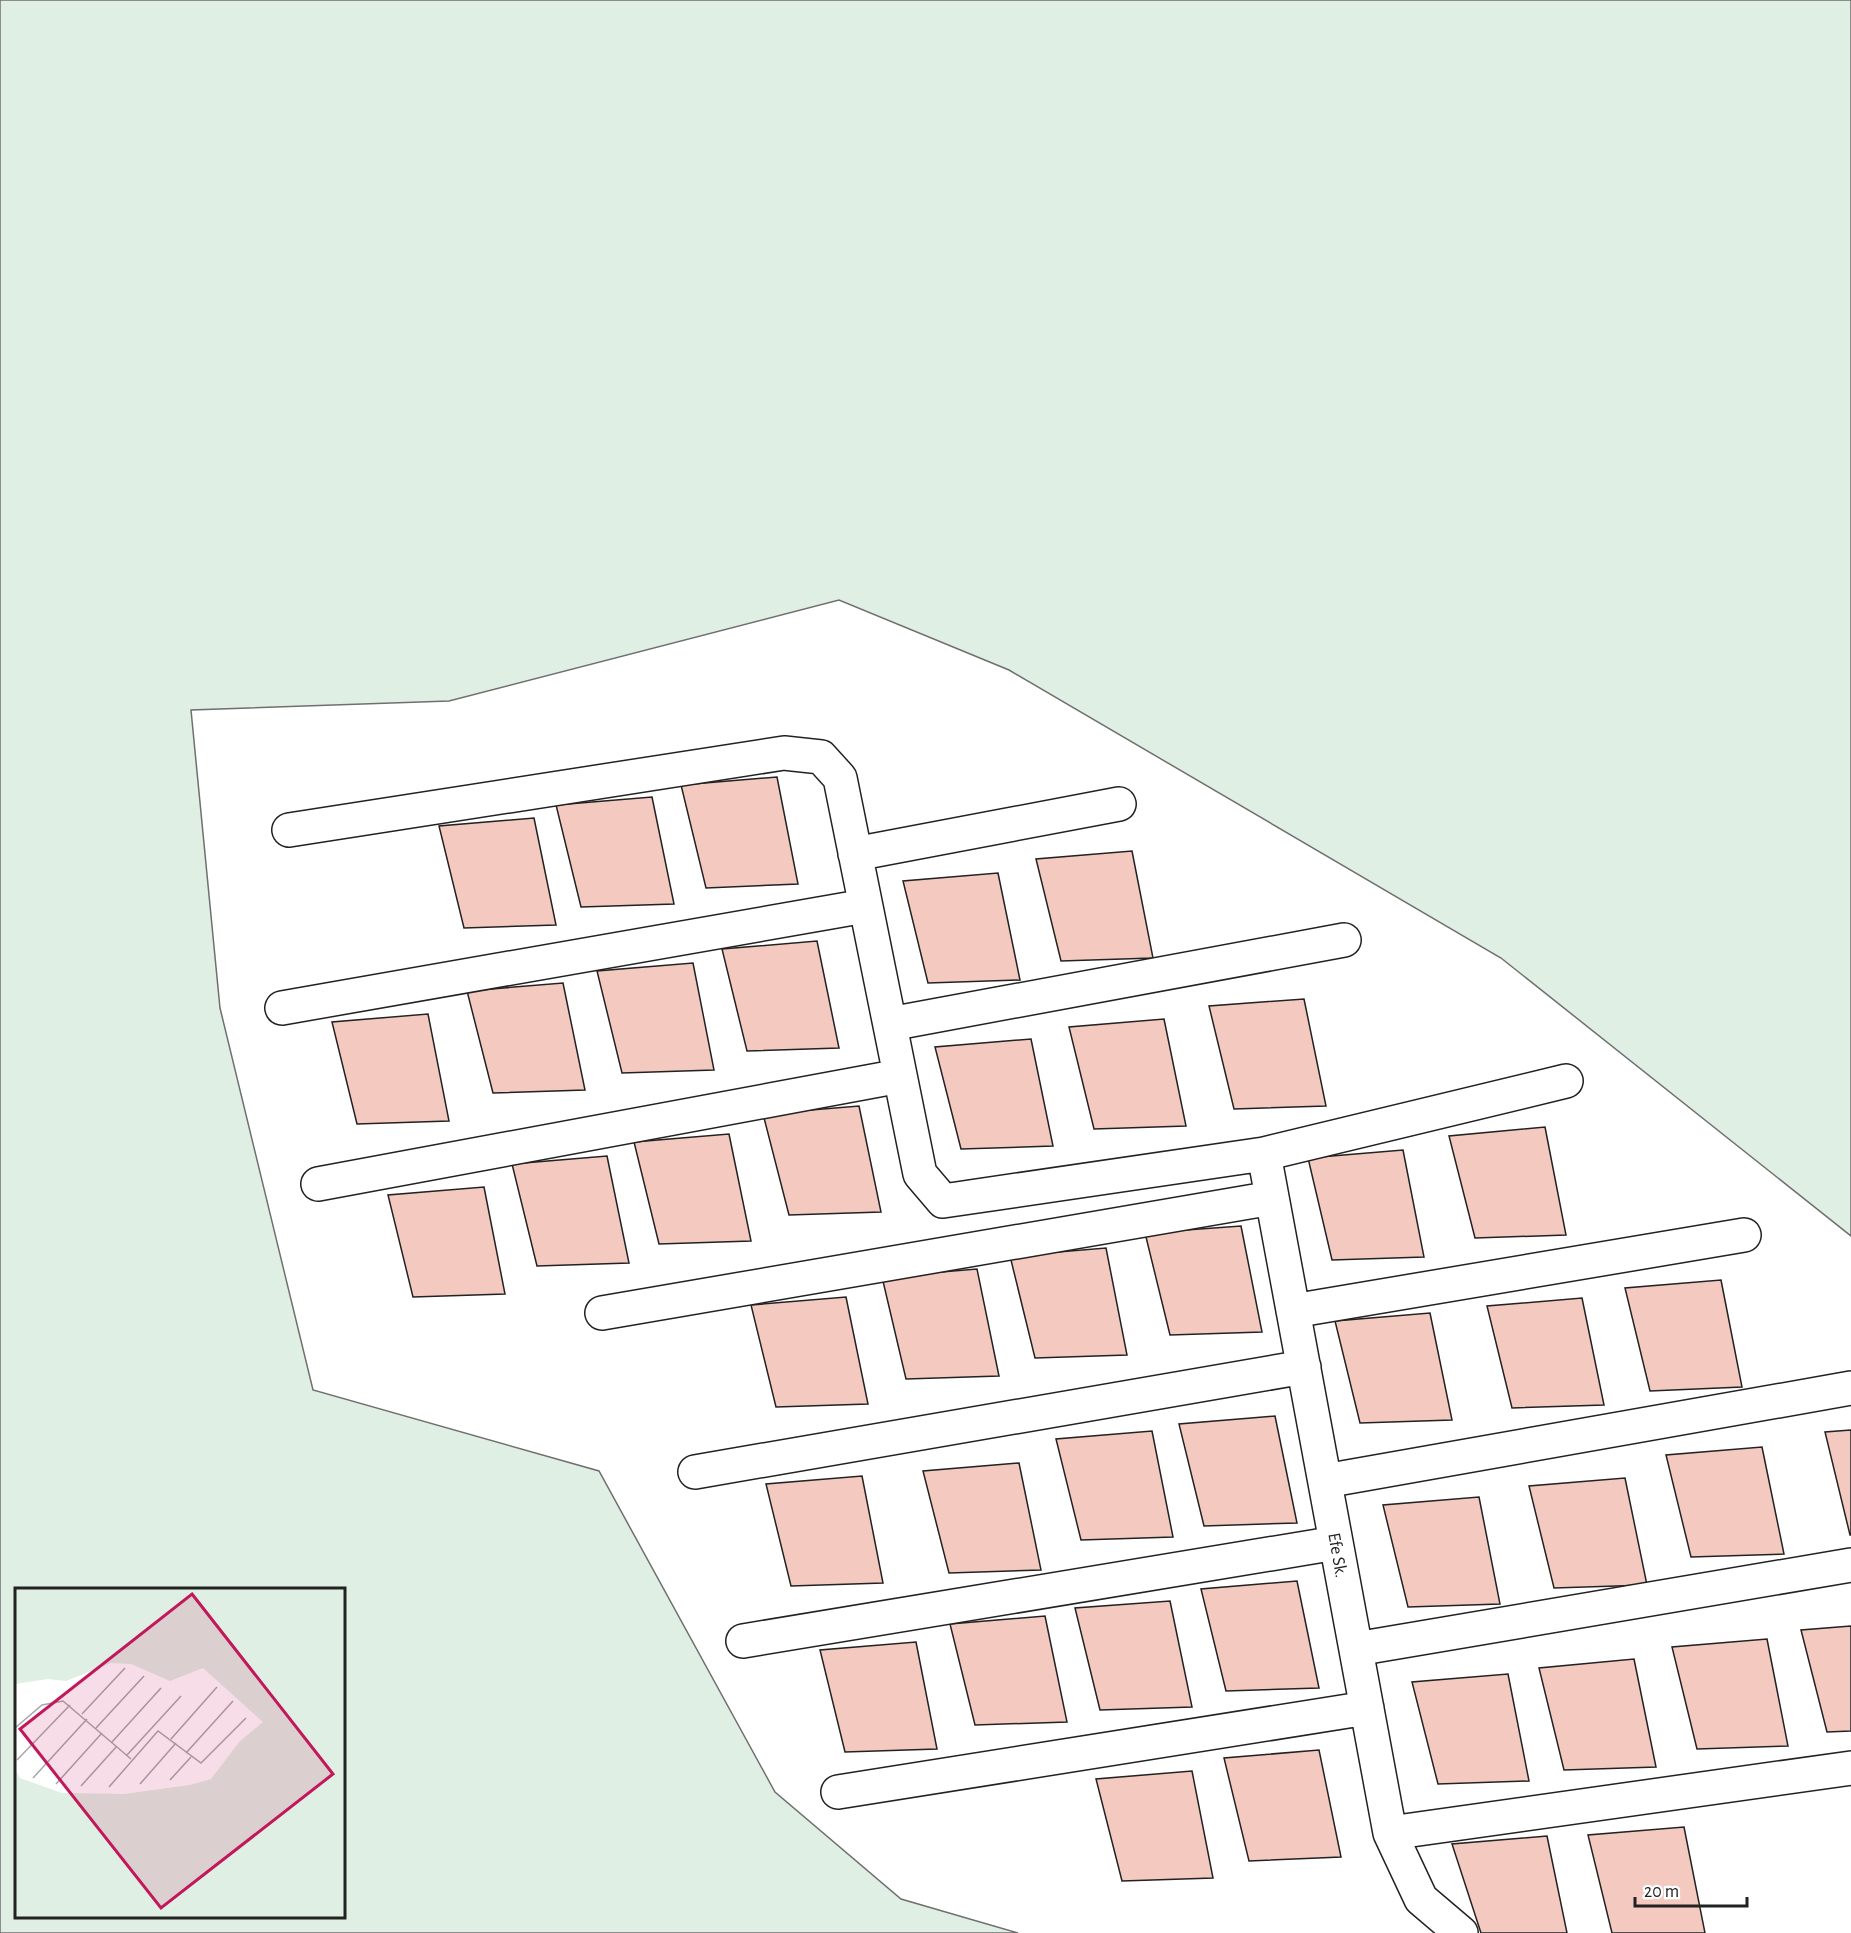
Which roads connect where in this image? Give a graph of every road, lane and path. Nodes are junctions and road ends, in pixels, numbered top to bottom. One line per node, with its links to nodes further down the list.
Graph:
1 (1119, 804): 3 (street)
2 (289, 830): 3 (street)
3 (855, 854): 4 (street)
4 (865, 906): 6 (street); 7 (street)
5 (1344, 940): 7 (street)
6 (282, 1008)
7 (890, 1024): 8 (street)
8 (900, 1076): 10 (street); 11 (street)
9 (1566, 1082): 10 (street)
10 (1264, 1154): 12 (street, Efe Sk.)
11 (318, 1184)
12 (1272, 1198): 14 (street, Efe Sk.); 15 (street)
13 (1744, 1235): 14 (street)
14 (1293, 1311): 16 (street, Efe Sk.)
15 (602, 1313)
16 (1304, 1367): 18 (street); 19 (street, Efe Sk.)
17 (1851, 1388): 19 (street)
18 (695, 1472)
19 (1325, 1481): 20 (street, Efe Sk.)
20 (1336, 1543): 22 (street); 23 (street, Efe Sk.)
21 (1851, 1565): 23 (street)
22 (743, 1641)
23 (1356, 1649): 24 (street, Efe Sk.)
24 (1367, 1708): 26 (street); 27 (street, Efe Sk.)
25 (1851, 1768): 27 (street)
26 (838, 1792)
27 (1390, 1833): 28 (street, Efe Sk.)
28 (1461, 1933)

